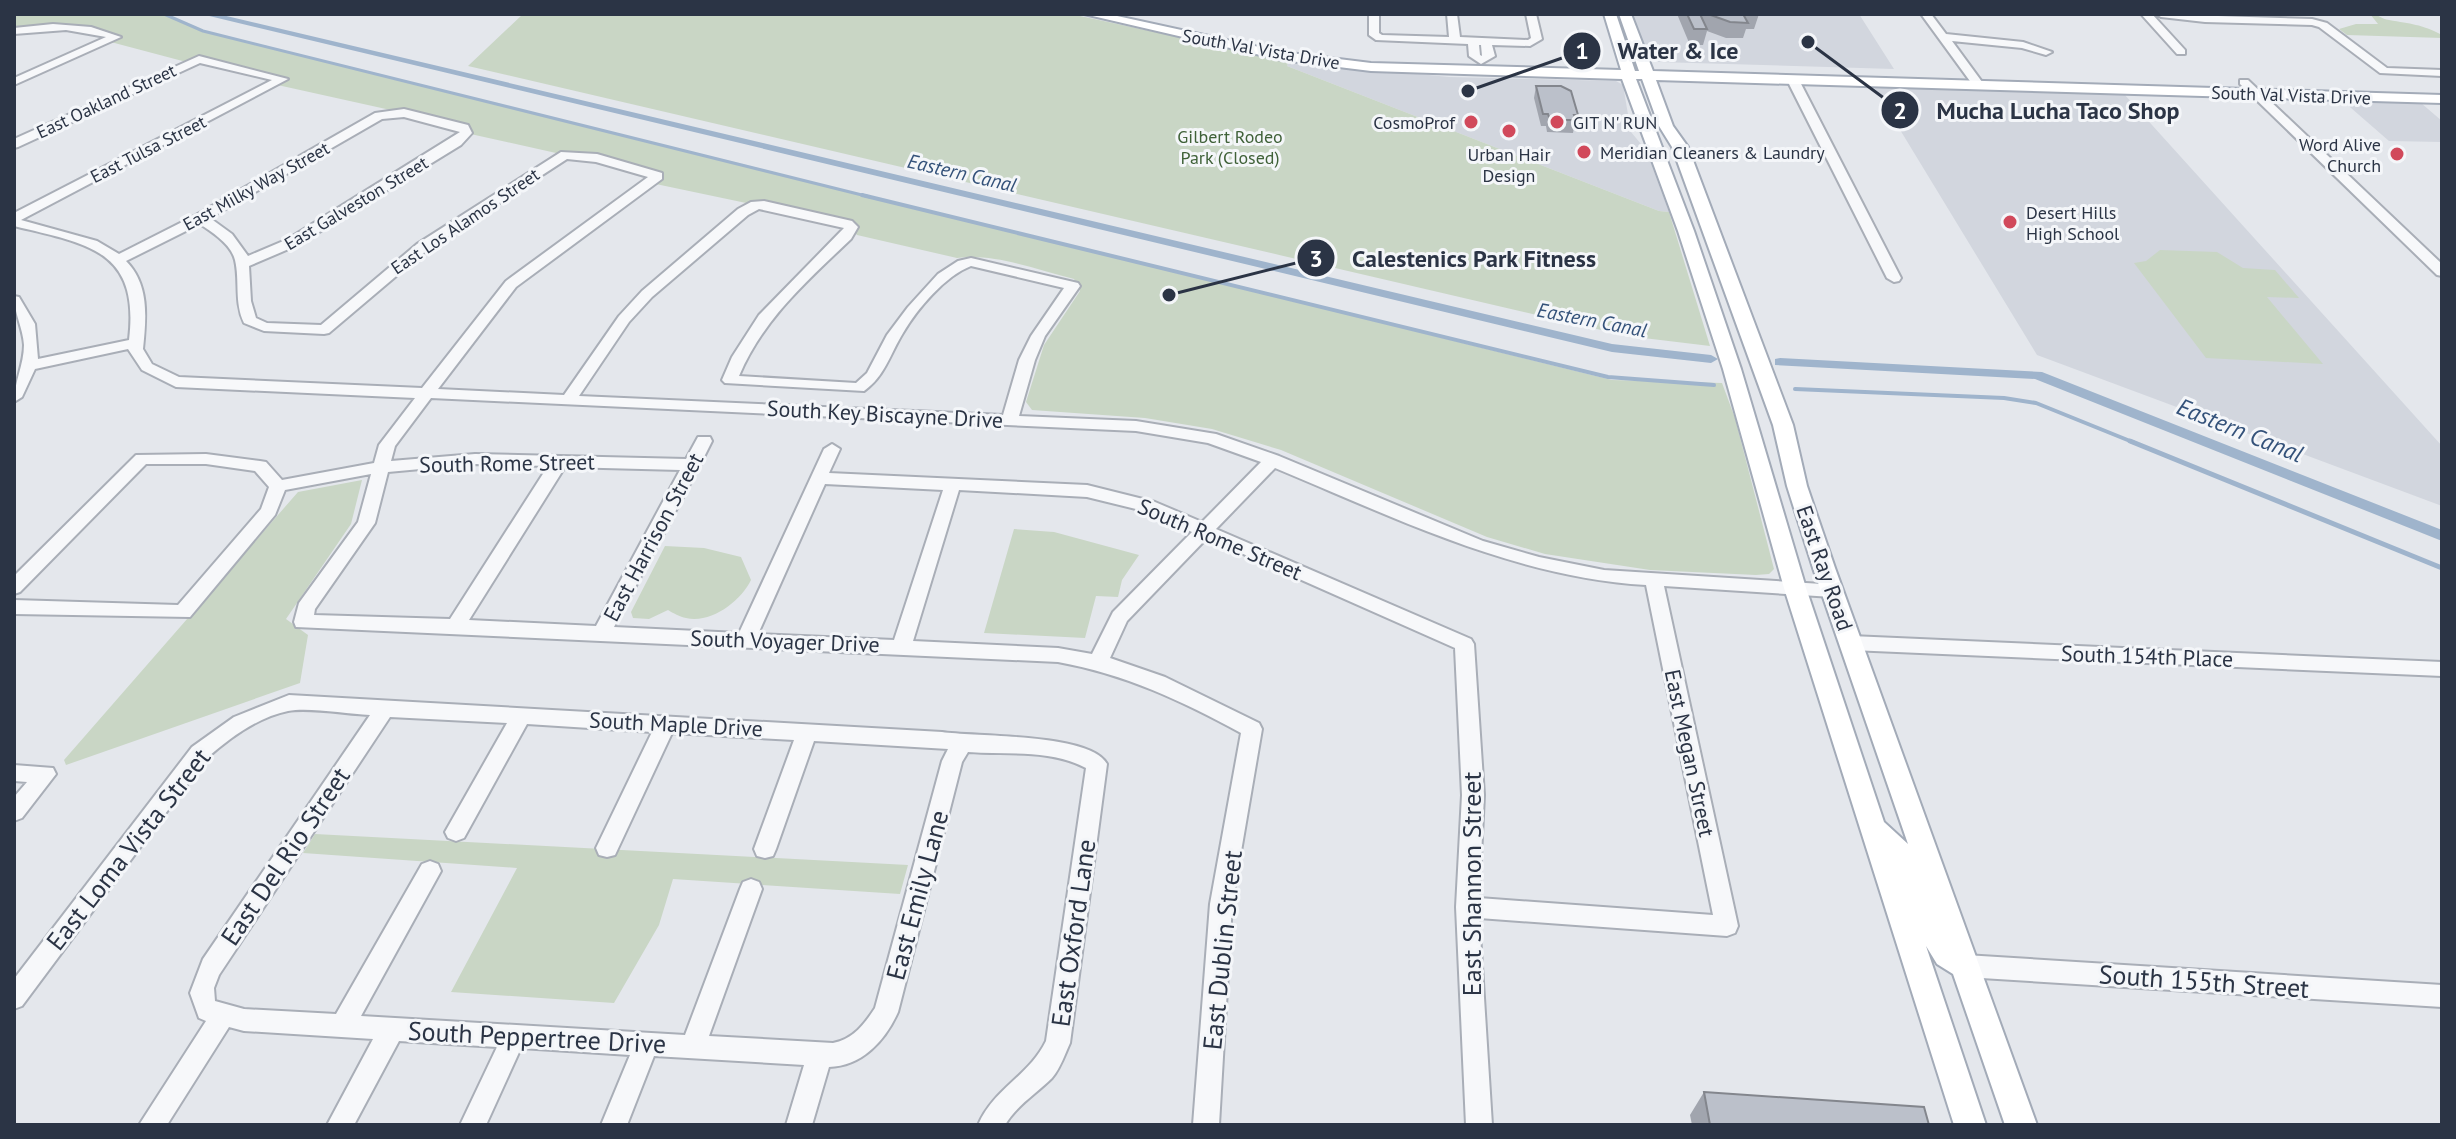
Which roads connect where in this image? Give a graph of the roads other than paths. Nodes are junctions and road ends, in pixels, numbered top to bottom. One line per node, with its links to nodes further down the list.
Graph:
1 (1090, 14): 13 (main road, South Val Vista Drive)
2 (1137, 14): 13 (main road, South Val Vista Drive)
3 (1374, 14): 14 (street)
4 (1452, 14): 14 (street)
5 (1531, 14): 16 (street)
6 (1610, 14): 21 (main road, East Ray Road)
7 (1625, 14): 21 (main road, East Ray Road)
8 (1926, 14): 12 (street)
9 (2146, 14): 18 (street)
10 (2161, 14): 23 (street)
11 (14, 31): 27 (street)
12 (1943, 37): 17 (street); 26 (street)
13 (1235, 41): 20 (main road, South Val Vista Drive)
14 (1455, 41): 15 (street)
15 (1473, 41): 16 (street); 20 (street)
16 (1486, 42): 20 (street)
17 (2046, 52)
18 (2181, 52)
19 (199, 59): 32 (street, East Oakland Street); 35 (street, East Tulsa Street)
20 (1482, 66): 21 (main road, South Val Vista Drive)
21 (1637, 71): 22 (main road, South Val Vista Drive); 24 (main road, South Val Vista Drive); 33 (main road, East Ray Road); 36 (main road, East Ray Road)
22 (1881, 73): 25 (main road); 26 (main road, South Val Vista Drive)
23 (2442, 73)
24 (1793, 80): 25 (main road, South Val Vista Drive); 40 (street)
25 (1813, 81): 26 (main road, South Val Vista Drive)
26 (1976, 81): 28 (main road, South Val Vista Drive)
27 (14, 82)
28 (2250, 88): 29 (main road, South Val Vista Drive); 30 (main road, South Val Vista Drive); 39 (street)
29 (2442, 88)
30 (2442, 99)
31 (393, 114): 34 (street, East Milky Way Street); 38 (street, East Galveston Street)
32 (14, 144)
33 (1671, 191): 36 (main road); 60 (main road, East Ray Road)
34 (201, 218): 37 (street, East Milky Way Street); 38 (street)
35 (14, 220): 37 (street)
36 (1715, 234): 61 (main road, East Ray Road)
37 (119, 259): 42 (street)
38 (242, 264): 44 (street, East Los Alamos Street)
39 (2442, 272)
40 (1894, 278)
41 (14, 300): 43 (street)
42 (136, 343): 43 (street); 44 (street, South Key Biscayne Drive)
43 (31, 365): 45 (street)
44 (426, 394): 46 (street, South Key Biscayne Drive); 53 (street)
45 (14, 397)
46 (569, 399): 47 (street, South Key Biscayne Drive); 47 (street)
47 (1010, 420): 50 (street, South Key Biscayne Drive)
48 (704, 441): 52 (street, East Harrison Street)
49 (832, 449): 54 (street)
50 (1273, 460): 57 (street); 58 (street, South Key Biscayne Drive)
51 (560, 461): 52 (street, South Rome Street); 53 (street, South Rome Street); 63 (street)
52 (692, 465): 64 (street, East Harrison Street)
53 (380, 467): 56 (street, South Rome Street); 63 (street, South Voyager Drive)
54 (819, 478): 55 (street, South Rome Street); 65 (street)
55 (953, 484): 57 (street, South Rome Street); 68 (street)
56 (278, 486): 59 (street); 62 (street)
57 (1204, 532): 67 (street, South Rome Street); 69 (street)
58 (1654, 580): 60 (street, South Key Biscayne Drive); 87 (street, East Megan Street)
59 (14, 587)
60 (1795, 588): 61 (street, South Key Biscayne Drive); 81 (main road, East Ray Road)
61 (1832, 590): 66 (main road, East Ray Road)
62 (14, 607)
63 (455, 626): 64 (street, South Voyager Drive)
64 (601, 634): 65 (street, South Voyager Drive)
65 (746, 639): 68 (street, South Voyager Drive)
66 (1851, 643): 70 (street, South 154th Place); 88 (main road, East Ray Road)
67 (1464, 644): 87 (street, East Shannon Street)
68 (902, 646): 69 (street, South Voyager Drive)
69 (1099, 660): 75 (street, South Voyager Drive)
70 (2442, 669)
71 (386, 707): 72 (street, South Maple Drive); 73 (street, South Maple Drive); 91 (street, East Del Rio Street)
72 (522, 715): 74 (street, South Maple Drive); 82 (street)
73 (254, 716): 90 (street, East Loma Vista Street)
74 (666, 724): 76 (street, South Maple Drive); 83 (street)
75 (1252, 729): 105 (street, East Dublin Street)
76 (807, 732): 77 (street, South Maple Drive); 84 (street)
77 (962, 744): 78 (street, South Maple Drive); 95 (street, East Emily Lane)
78 (1097, 764): 104 (street, East Oxford Lane)
79 (14, 773): 80 (street)
80 (14, 812)
81 (1873, 828): 88 (main road); 107 (main road, East Ray Road)
82 (456, 832)
83 (607, 848)
84 (765, 849)
85 (430, 871): 92 (street)
86 (751, 889): 97 (street)
87 (1467, 907): 106 (street, East Shannon Street)
88 (1965, 966): 89 (street, South 155th Street); 108 (main road, East Ray Road)
89 (2442, 996)
90 (14, 998)
91 (215, 1013): 92 (street, South Peppertree Drive); 99 (street)
92 (343, 1025): 93 (street, South Peppertree Drive)
93 (392, 1029): 94 (street, South Peppertree Drive); 100 (street)
94 (514, 1036): 96 (street, South Peppertree Drive); 101 (street)
95 (865, 1042): 98 (street, South Peppertree Drive)
96 (646, 1044): 97 (street, South Peppertree Drive); 102 (street)
97 (693, 1047): 98 (street, South Peppertree Drive)
98 (820, 1054): 103 (street)
99 (152, 1125)
100 (340, 1125)
101 (473, 1125)
102 (614, 1125)
103 (799, 1125)
104 (991, 1125)
105 (1206, 1125)
106 (1479, 1125)
107 (1970, 1125)
108 (2021, 1125)

